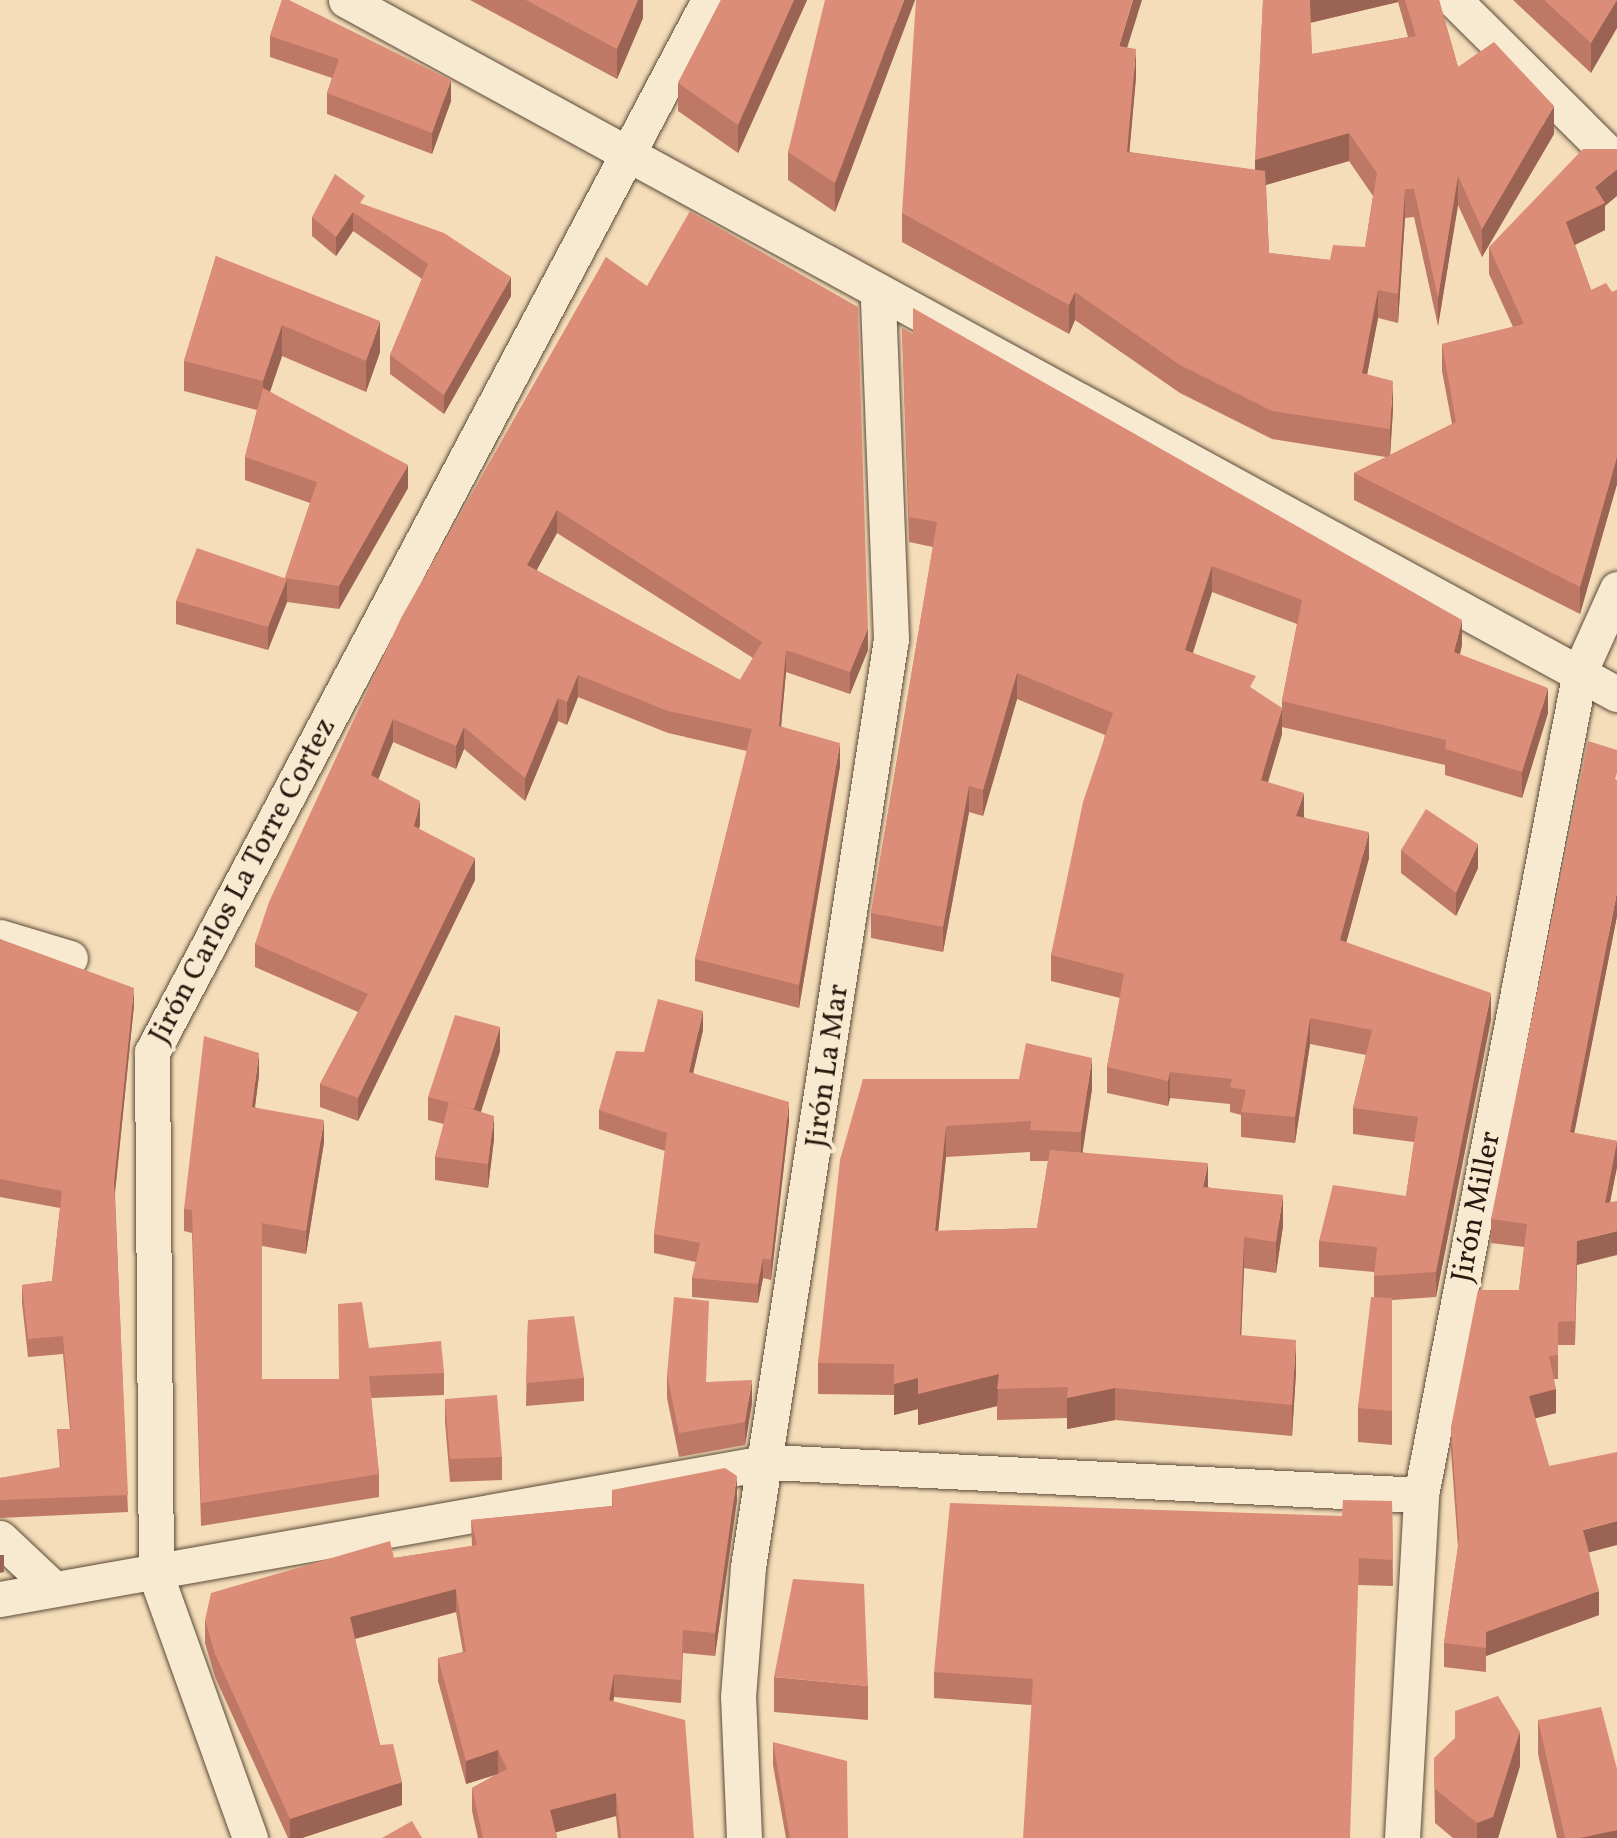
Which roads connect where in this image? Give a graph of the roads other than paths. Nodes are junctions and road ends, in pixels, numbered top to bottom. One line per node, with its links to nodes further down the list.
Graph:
1 (346, 0): 4 (street)
2 (709, 0): 4 (street, Jirón Carlos La Torre Cortez)
3 (1454, 0): 5 (street)
4 (629, 147): 6 (street); 15 (street, Jirón Carlos La Torre Cortez)
5 (1617, 162)
6 (878, 293): 8 (street); 12 (street, Jirón La Mar)
7 (1617, 589): 8 (street, Jirón Miller)
8 (1580, 671): 9 (street); 13 (street, Jirón Miller)
9 (1617, 694)
10 (0, 937): 11 (street)
11 (70, 958)
12 (770, 1462): 13 (street); 15 (street); 19 (street, Jirón La Mar)
13 (1421, 1495): 20 (street, Jirón Miller)
14 (0, 1538): 16 (street)
15 (156, 1576): 16 (street); 18 (street, Jirón Carlos La Torre Cortez)
16 (52, 1587): 17 (street)
17 (0, 1599)
18 (250, 1838)
19 (744, 1838)
20 (1402, 1838)

